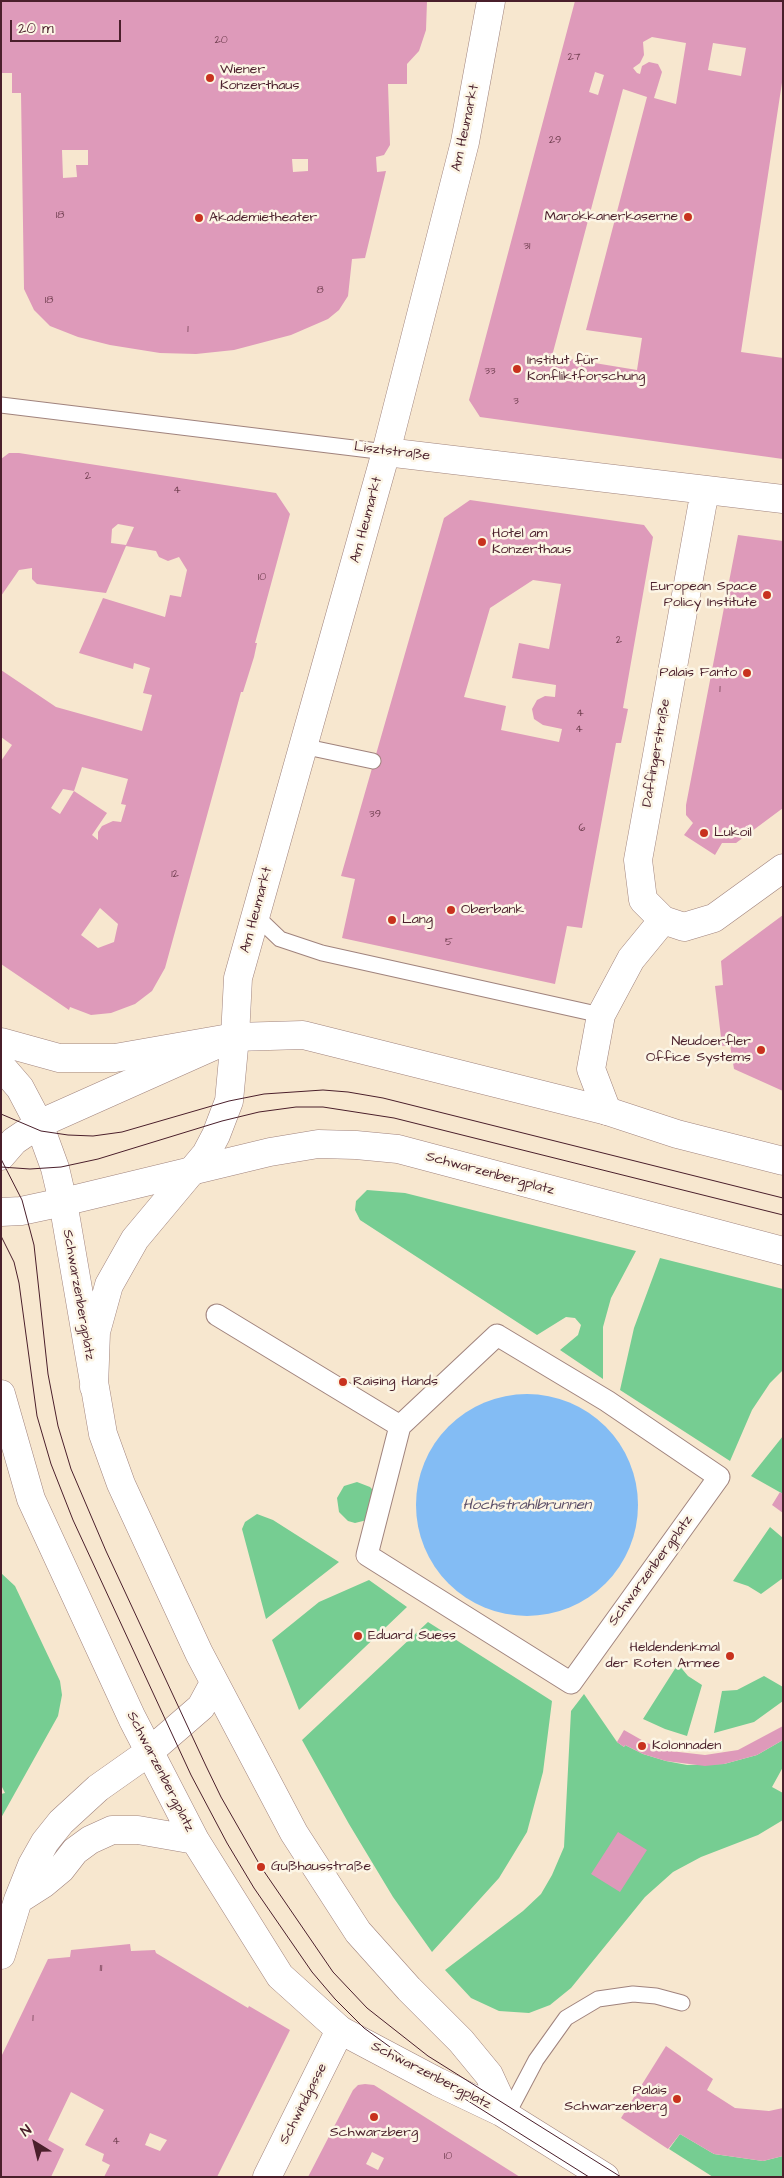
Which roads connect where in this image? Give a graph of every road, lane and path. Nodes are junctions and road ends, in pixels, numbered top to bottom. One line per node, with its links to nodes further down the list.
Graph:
1 (492, 1): 3 (street, Am Heumarkt)
2 (1, 405): 3 (lane, Lisztstraße)
3 (386, 452): 4 (street, Lisztstraße); 6 (street, Am Heumarkt)
4 (705, 490): 5 (street, Lisztstraße); 10 (street, Daffingerstraße)
5 (783, 499)
6 (302, 746): 7 (lane); 9 (street, Am Heumarkt)
7 (373, 761)
8 (783, 868): 10 (street)
9 (256, 916): 11 (lane); 12 (street, Am Heumarkt)
10 (663, 920): 11 (street)
11 (601, 1015): 15 (street)
12 (235, 1037): 13 (street); 15 (street); 16 (street); 19 (street, Schwarzenbergplatz)
13 (1, 1042)
14 (1, 1066): 16 (street, Schwarzenbergplatz)
15 (607, 1111): 18 (street)
16 (39, 1124): 17 (street); 20 (street, Schwarzenbergplatz)
17 (1, 1156)
18 (783, 1161)
19 (193, 1171): 20 (street, Schwarzenbergplatz); 22 (street, Schwarzenbergplatz); 24 (street, Schwarzenbergplatz)
20 (63, 1202): 21 (street, Schwarzenbergplatz); 24 (street, Schwarzenbergplatz)
21 (1, 1212)
22 (783, 1251)
23 (216, 1315): 26 (street)
24 (94, 1387): 27 (street, Schwarzenbergplatz)
25 (1, 1394): 28 (street, Schwarzenbergplatz)
26 (400, 1426): 26 (street, Schwarzenbergplatz)
27 (214, 1683): 28 (street); 34 (street, Schwarzenbergplatz)
28 (148, 1752): 29 (street, Schwarzenbergplatz); 30 (street)
29 (194, 1840): 30 (street); 33 (street, Schwarzenbergplatz)
30 (10, 1900): 31 (street)
31 (1, 1955)
32 (682, 2003): 34 (lane)
33 (340, 2030): 34 (street, Schwarzenbergplatz); 35 (street, Schwindgasse)
34 (504, 2113): 36 (street)
35 (267, 2177)
36 (605, 2177)

